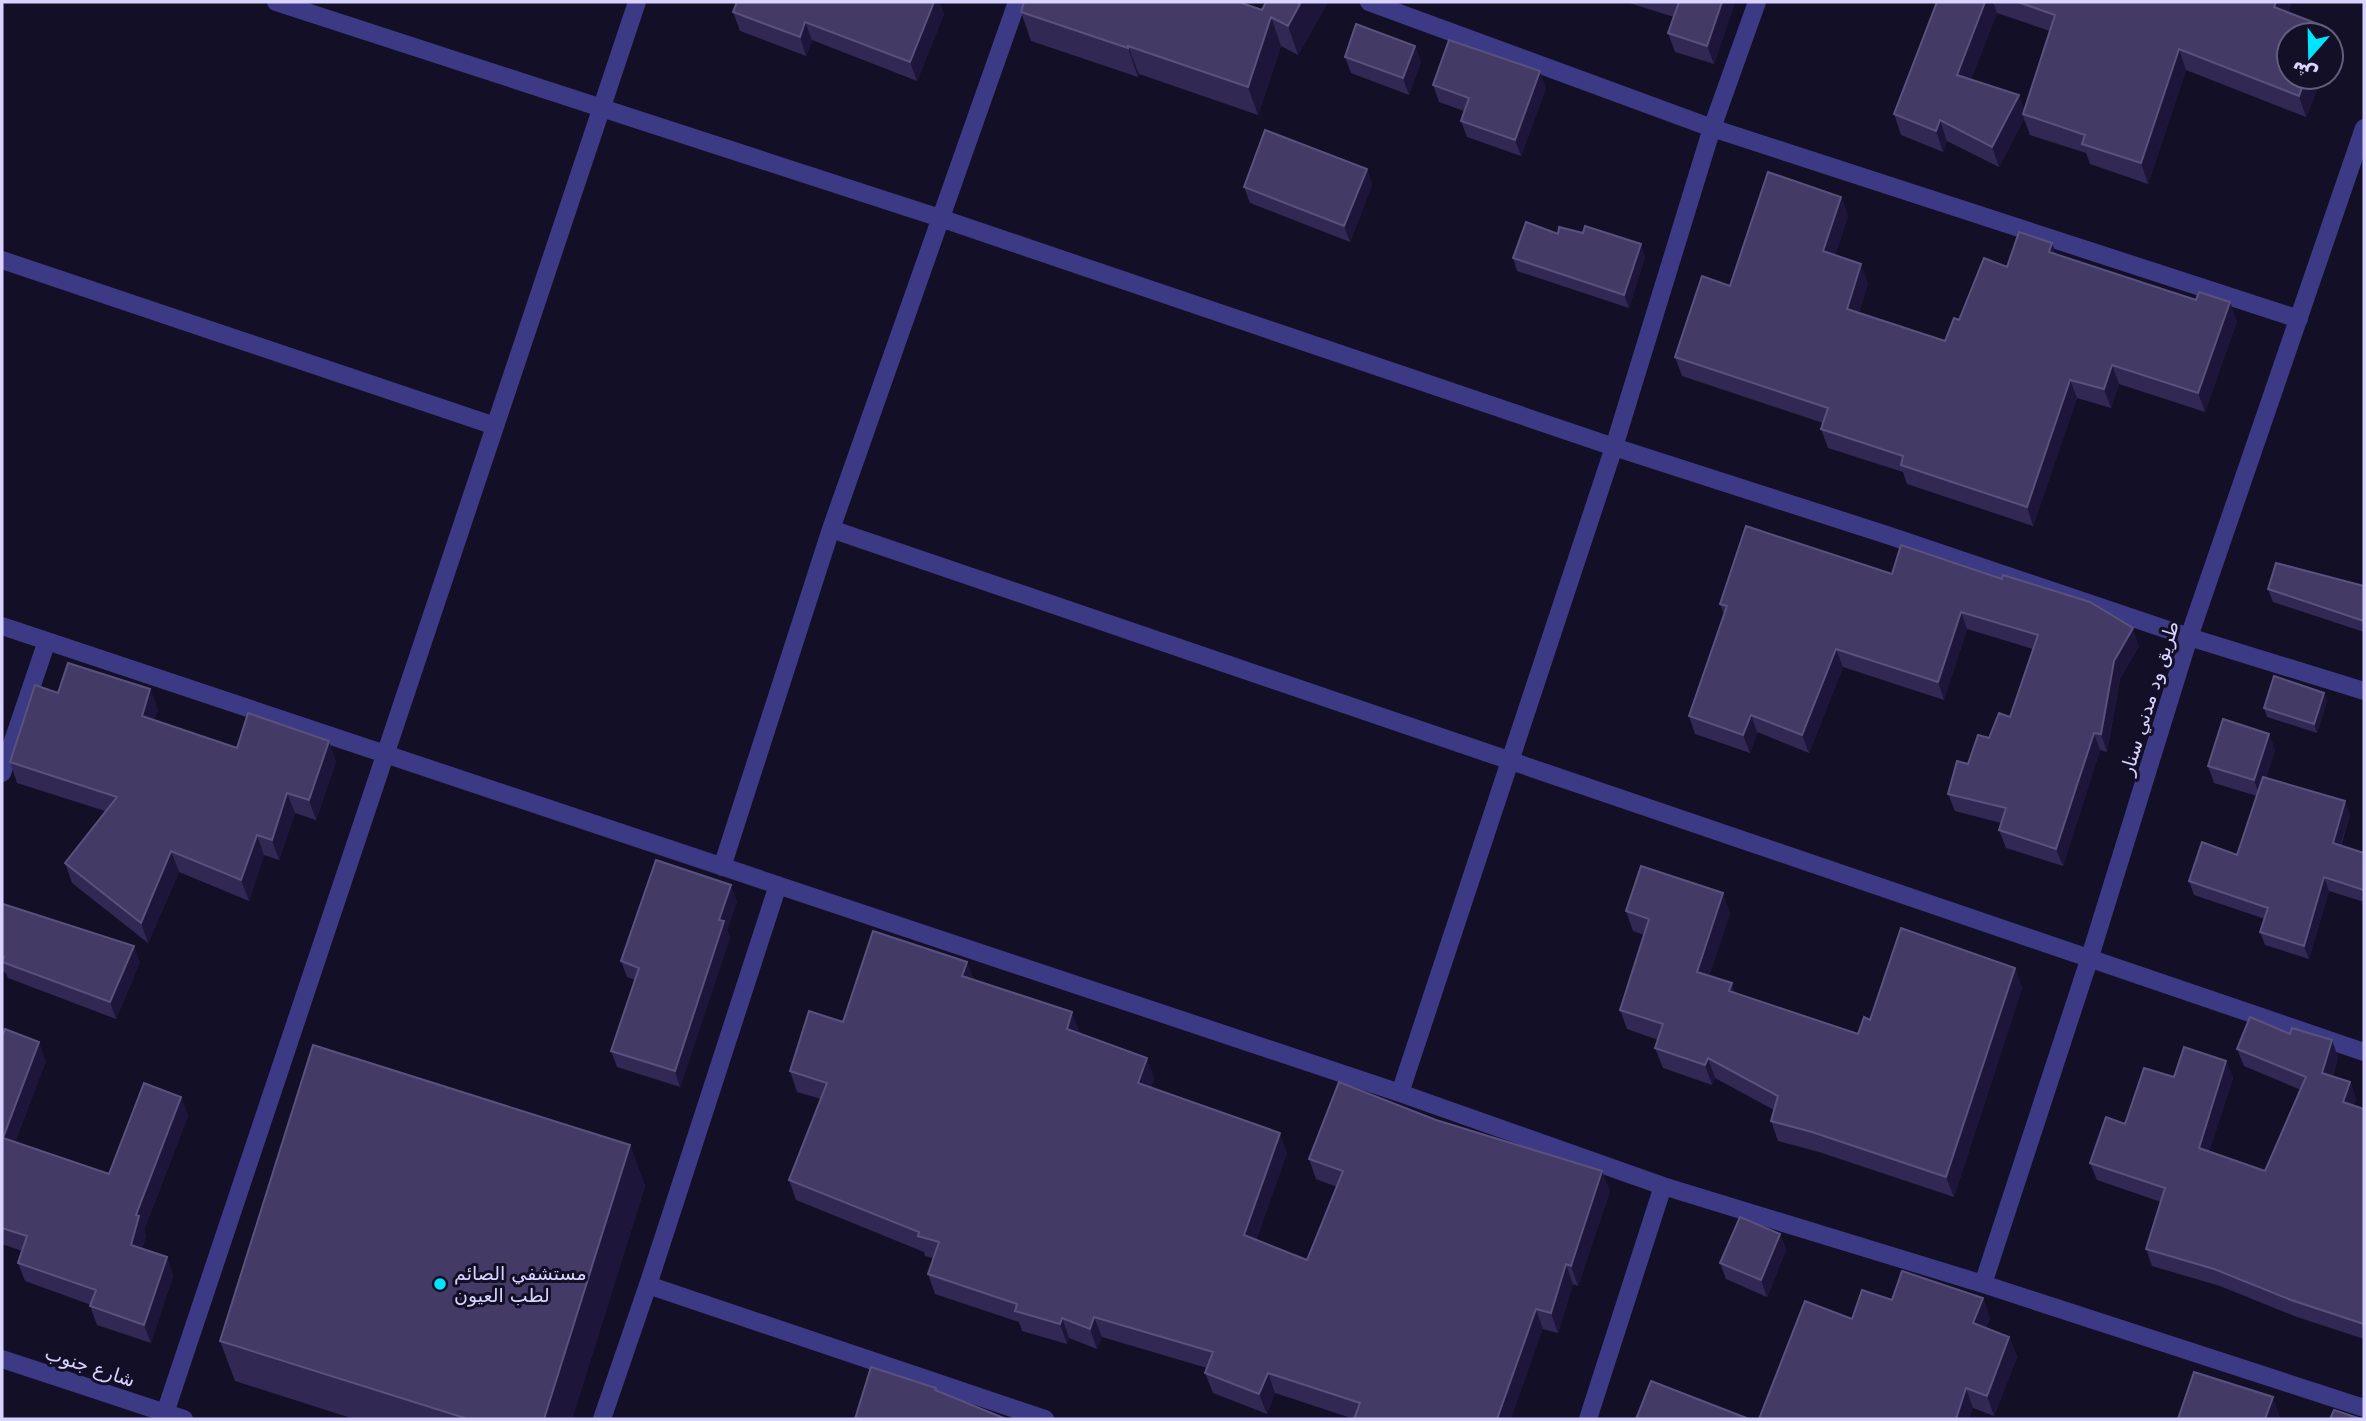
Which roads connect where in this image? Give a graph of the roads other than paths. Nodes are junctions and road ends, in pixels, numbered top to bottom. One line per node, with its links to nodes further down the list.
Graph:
1 (276, 2): 7 (street)
2 (637, 2): 7 (street)
3 (1017, 2): 10 (street)
4 (1369, 2): 6 (street)
5 (1757, 2): 8 (street)
6 (1388, 5): 8 (street)
7 (601, 109): 10 (street); 13 (street)
8 (1712, 128): 12 (street); 14 (street)
9 (2364, 128): 12 (street, طريق ود مدني سنار)
10 (940, 218): 14 (street); 15 (street)
11 (2, 260): 13 (street)
12 (2299, 319): 17 (street, طريق ود مدني سنار)
13 (495, 426): 20 (street)
14 (1614, 447): 17 (street); 21 (street)
15 (831, 529): 21 (street); 23 (street)
16 (2, 626): 18 (street)
17 (2189, 637): 19 (street); 25 (street, طريق ود مدني سنار)
18 (47, 641): 20 (street); 22 (street)
19 (2364, 691)
20 (386, 753): 23 (street); 33 (street)
21 (1511, 760): 25 (street); 27 (street)
22 (2, 773)
23 (722, 867): 24 (street)
24 (778, 885): 27 (street); 30 (street)
25 (2089, 960): 26 (street); 29 (street, طريق ود مدني سنار)
26 (2364, 1052)
27 (1400, 1093): 28 (street)
28 (1663, 1186): 29 (street); 37 (street)
29 (1983, 1283): 32 (street)
30 (648, 1286): 35 (street); 36 (street)
31 (2, 1359): 33 (street, شارع جنوب)
32 (2364, 1408)
33 (164, 1416): 34 (street, شارع جنوب)
34 (184, 1419)
35 (601, 1419)
36 (1045, 1419)
37 (1588, 1419)

